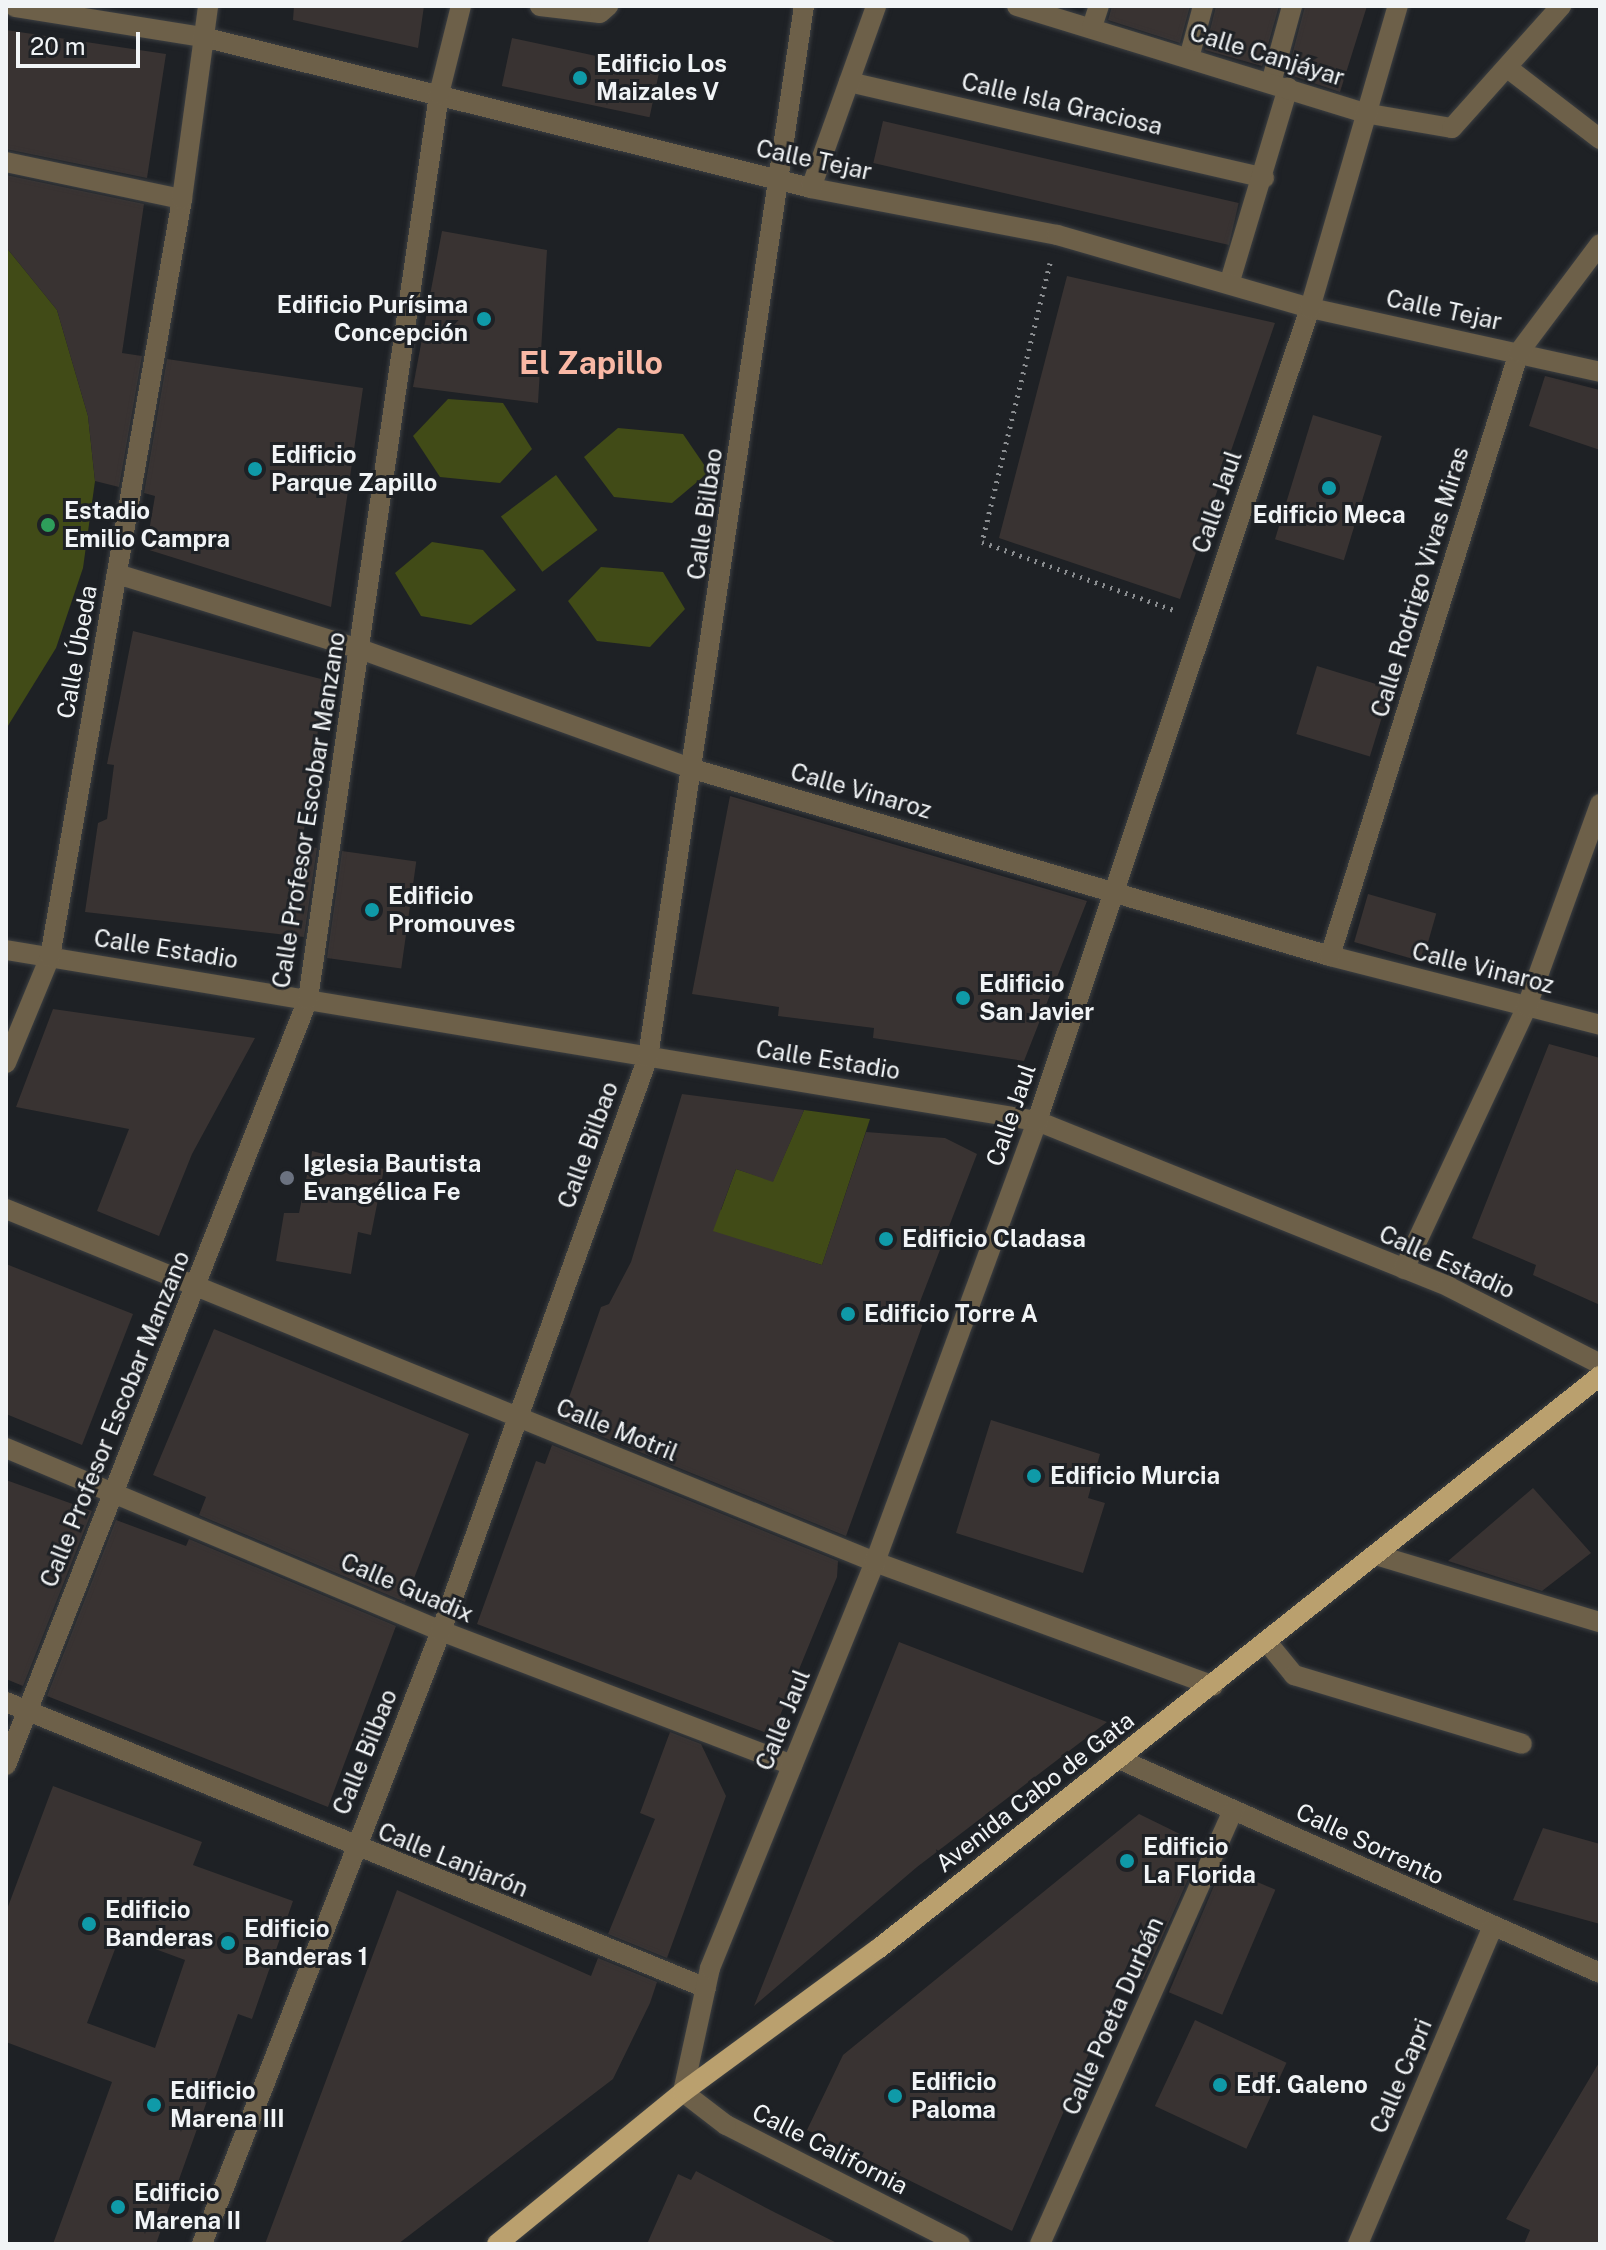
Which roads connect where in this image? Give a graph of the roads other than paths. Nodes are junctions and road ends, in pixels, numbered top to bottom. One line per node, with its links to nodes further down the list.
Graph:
1 (208, 6): 15 (street, Calle Úbeda)
2 (461, 6): 20 (street, Calle Profesor Escobar Manzano)
3 (540, 6): 4 (street)
4 (608, 6)
5 (804, 6): 25 (street, Calle Bilbao)
6 (876, 6): 18 (street)
7 (1017, 6): 14 (street, Calle Canjáyar)
8 (1099, 6): 14 (street)
9 (1203, 6): 16 (street)
10 (1292, 6): 19 (street)
11 (1398, 6): 21 (street, Calle Jaul)
12 (1561, 6): 17 (street)
13 (15, 7): 15 (street, Calle Tejar)
14 (1092, 27): 16 (street, Calle Canjáyar)
15 (203, 37): 20 (street, Calle Tejar); 27 (street, Calle Úbeda)
16 (1189, 58): 19 (street, Calle Canjáyar)
17 (1509, 69): 21 (street, Calle Canjáyar); 22 (street)
18 (849, 82): 24 (street, Calle Isla Graciosa); 26 (street)
19 (1280, 86): 21 (street, Calle Canjáyar); 24 (street)
20 (439, 94): 25 (street, Calle Tejar); 34 (street, Calle Profesor Escobar Manzano)
21 (1364, 113): 30 (street, Calle Jaul)
22 (1600, 139)
23 (6, 162): 27 (street)
24 (1264, 178): 29 (street)
25 (781, 180): 26 (street, Calle Tejar); 35 (street, Calle Bilbao)
26 (811, 188): 29 (street, Calle Tejar)
27 (182, 199): 33 (street, Calle Úbeda)
28 (1600, 244): 31 (street, Calle Rodrigo Vivas Miras)
29 (1230, 281): 30 (street, Calle Tejar)
30 (1310, 308): 31 (street, Calle Tejar); 37 (street, Calle Jaul)
31 (1519, 352): 32 (street, Calle Tejar); 39 (street, Calle Rodrigo Vivas Miras)
32 (1600, 372)
33 (117, 574): 34 (street, Calle Vinaroz); 40 (street, Calle Úbeda)
34 (360, 649): 35 (street, Calle Vinaroz); 41 (street, Calle Profesor Escobar Manzano)
35 (693, 769): 37 (street, Calle Vinaroz); 44 (street, Calle Bilbao)
36 (1600, 804): 42 (street)
37 (1114, 892): 39 (street, Calle Vinaroz); 46 (street, Calle Jaul)
38 (6, 950): 40 (street, Calle Estadio)
39 (1330, 956): 42 (street, Calle Vinaroz)
40 (50, 957): 41 (street, Calle Estadio); 45 (street, Calle Úbeda)
41 (308, 999): 44 (street, Calle Estadio); 49 (street, Calle Profesor Escobar Manzano)
42 (1527, 1006): 43 (street, Calle Vinaroz); 48 (street)
43 (1600, 1025)
44 (648, 1057): 46 (street, Calle Estadio); 52 (street, Calle Bilbao)
45 (6, 1063)
46 (1037, 1121): 48 (street, Calle Estadio); 56 (street, Calle Jaul)
47 (6, 1209): 49 (street, Calle Motril)
48 (1404, 1269): 50 (street, Calle Estadio)
49 (195, 1288): 52 (street, Calle Motril); 54 (street, Calle Profesor Escobar Manzano)
50 (1600, 1364)
51 (1600, 1376): 55 (main road, Avenida Cabo de Gata)
52 (516, 1417): 56 (street, Calle Motril); 58 (street, Calle Bilbao)
53 (6, 1448): 54 (street, Calle Guadix)
54 (116, 1490): 58 (street, Calle Guadix); 62 (street, Calle Profesor Escobar Manzano)
55 (1376, 1555): 57 (street); 59 (main road, Avenida Cabo de Gata)
56 (875, 1562): 60 (street, Calle Motril); 66 (street, Calle Jaul)
57 (1600, 1622)
58 (441, 1631): 66 (street, Calle Guadix); 68 (street, Calle Bilbao)
59 (1267, 1642): 60 (main road, Avenida Cabo de Gata); 63 (street)
60 (1213, 1686): 64 (main road, Avenida Cabo de Gata)
61 (6, 1702): 62 (street, Calle Lanjarón)
62 (28, 1711): 65 (street, Calle Profesor Escobar Manzano); 68 (street, Calle Lanjarón)
63 (1522, 1744)
64 (1119, 1759): 67 (street, Calle Sorrento); 72 (main road, Avenida Cabo de Gata)
65 (6, 1765)
66 (792, 1765): 71 (street, Calle Jaul)
67 (1233, 1810): 69 (street, Calle Sorrento); 76 (street, Calle Poeta Durbán)
68 (354, 1849): 71 (street, Calle Lanjarón); 73 (street, Calle Bilbao)
69 (1492, 1929): 70 (street, Calle Sorrento); 77 (street, Calle Capri)
70 (1600, 1973)
71 (706, 1988): 72 (street, Calle Jaul)
72 (683, 2092): 74 (main road, Avenida Cabo de Gata); 75 (street, Calle California)
73 (202, 2244)
74 (497, 2244)
75 (960, 2244)
76 (1040, 2244)
77 (1358, 2244)

